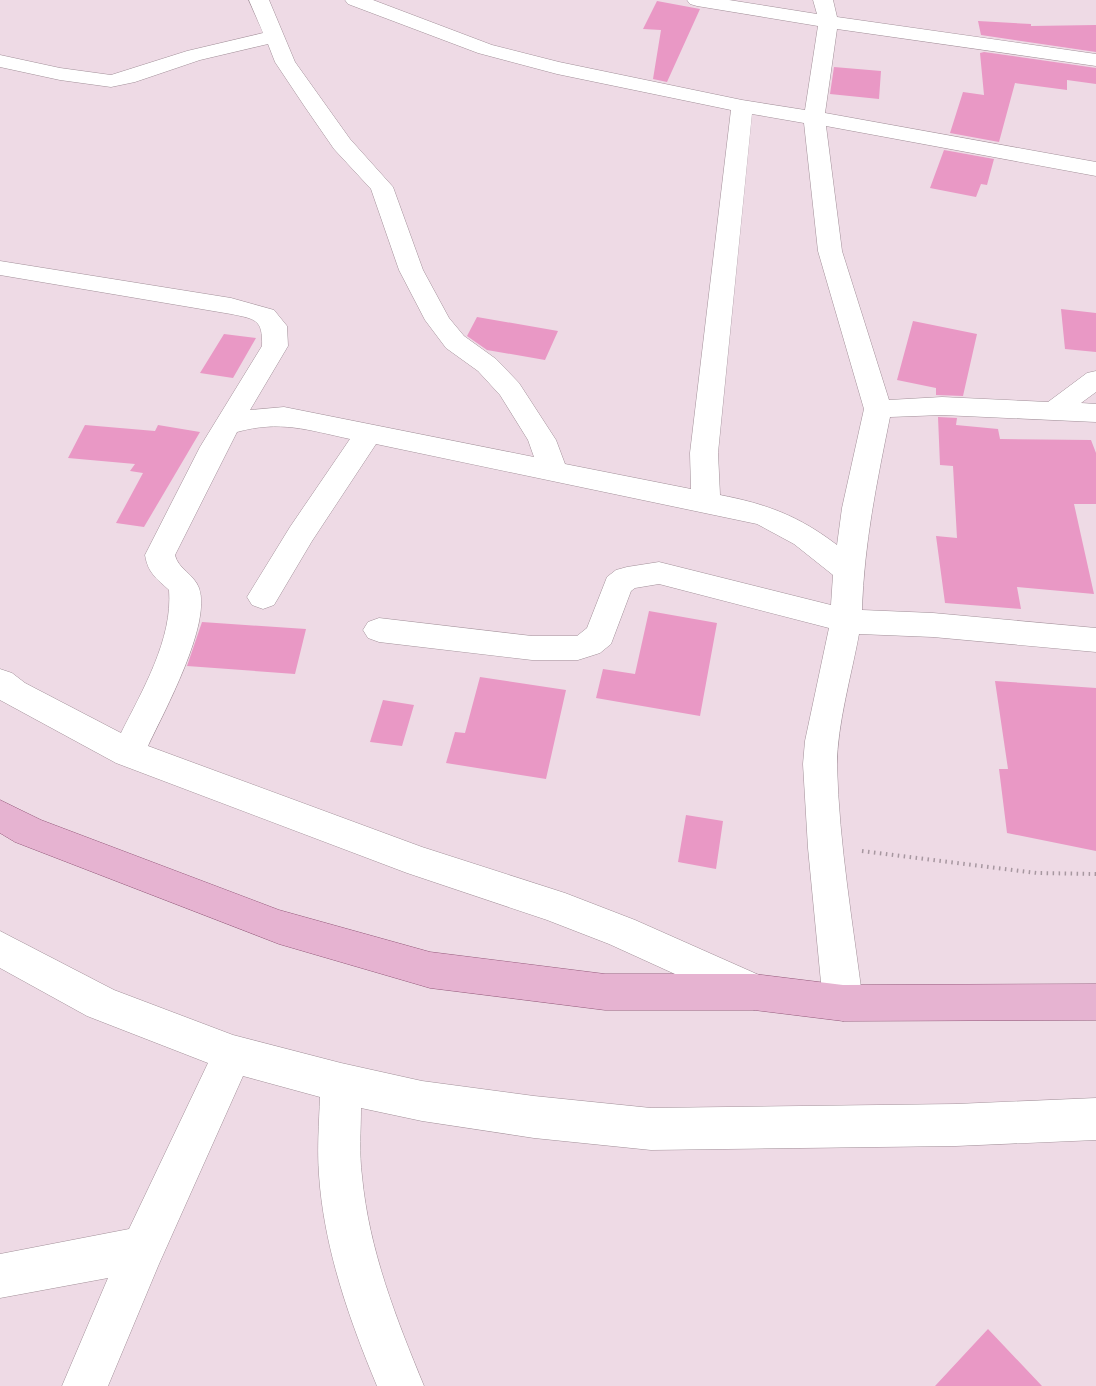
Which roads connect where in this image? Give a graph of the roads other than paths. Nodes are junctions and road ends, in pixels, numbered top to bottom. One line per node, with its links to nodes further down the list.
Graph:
1 (259, 0): 6 (street)
2 (355, 0): 9 (street)
3 (698, 0): 5 (street)
4 (823, 0): 5 (street)
5 (828, 21): 7 (street); 10 (street)
6 (273, 36): 8 (street); 21 (street)
7 (1096, 60)
8 (0, 61)
9 (742, 105): 10 (street); 22 (street)
10 (814, 118): 11 (street); 15 (street)
11 (1096, 169)
12 (0, 268): 14 (street)
13 (1096, 379): 16 (street)
14 (256, 380): 18 (street); 19 (street)
15 (878, 409): 16 (street); 23 (street)
16 (1055, 410): 17 (street)
17 (1096, 413)
18 (284, 416): 19 (street); 20 (street)
19 (228, 424): 29 (street)
20 (368, 434): 21 (street); 24 (street)
21 (553, 470): 22 (street)
22 (706, 502): 23 (street)
23 (848, 571): 25 (street)
24 (263, 597)
25 (846, 621): 26 (street); 27 (street); 34 (street)
26 (379, 630)
27 (1096, 640)
28 (0, 682): 29 (street)
29 (128, 753): 32 (street)
30 (0, 815): 32 (main road)
31 (0, 948): 35 (street)
32 (754, 992): 34 (main road)
33 (1096, 1002): 34 (main road)
34 (843, 1003)
35 (233, 1054): 36 (street); 38 (street)
36 (341, 1083): 37 (street); 41 (street)
37 (1096, 1119)
38 (143, 1249): 39 (street); 40 (street)
39 (0, 1276)
40 (85, 1386)
41 (400, 1386)

